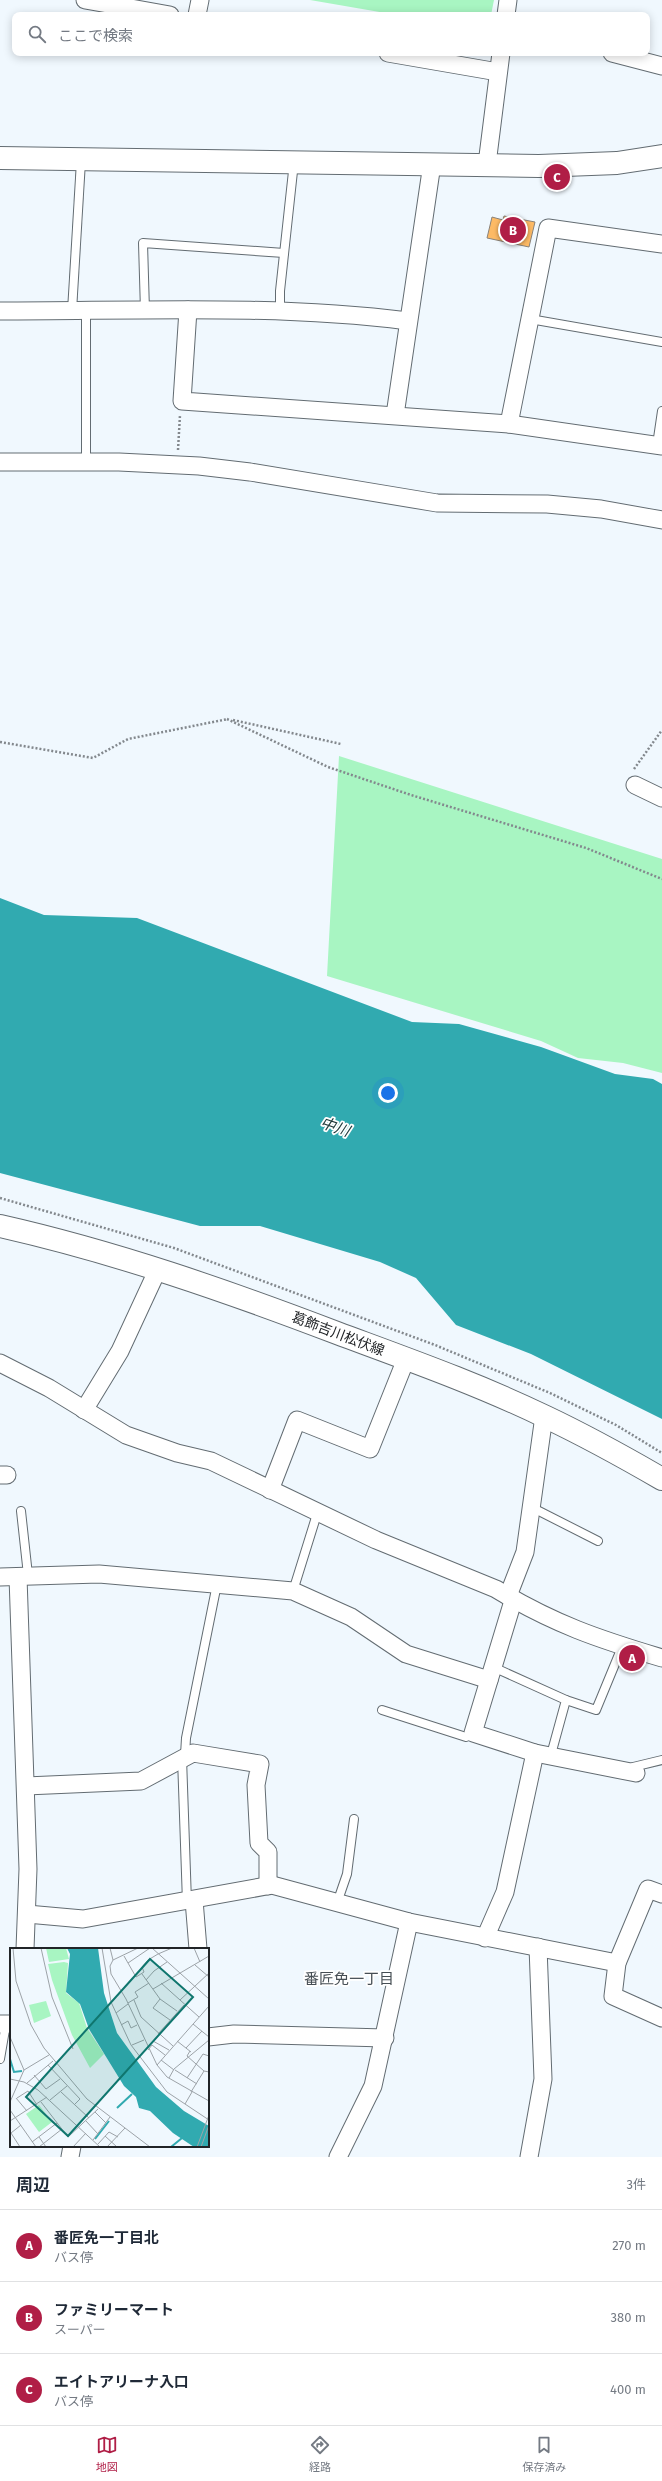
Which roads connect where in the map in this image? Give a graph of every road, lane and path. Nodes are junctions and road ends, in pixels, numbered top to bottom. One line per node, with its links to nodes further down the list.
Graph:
1 (85, 0): 4 (street)
2 (200, 0): 6 (street)
3 (508, 0): 7 (street)
4 (107, 2): 5 (street)
5 (155, 12)
6 (198, 12)
7 (506, 12)
8 (405, 56): 12 (street)
9 (501, 56): 12 (street)
10 (624, 56): 11 (street)
11 (662, 66)
12 (498, 72): 18 (street)
13 (662, 156): 18 (main road)
14 (0, 158): 15 (main road)
15 (81, 160): 16 (main road); 23 (lane)
16 (294, 162): 17 (main road); 20 (lane)
17 (432, 164): 18 (main road); 27 (street)
18 (487, 164)
19 (662, 244): 26 (street)
20 (284, 253): 24 (lane); 25 (lane)
21 (188, 310): 24 (street); 25 (street); 29 (street)
22 (0, 311): 23 (street)
23 (79, 311): 24 (street); 35 (lane)
24 (145, 311)
25 (280, 313): 27 (street)
26 (530, 319): 28 (lane); 32 (street)
27 (408, 321): 31 (street)
28 (662, 342)
29 (182, 401): 31 (street); 36 (path)
30 (662, 411): 33 (lane)
31 (395, 415): 32 (street)
32 (509, 424): 33 (street)
33 (659, 445)
34 (0, 462): 35 (street)
35 (86, 462): 36 (street)
36 (178, 465): 37 (street)
37 (662, 520)
38 (226, 719): 40 (path); 41 (path); 44 (path)
39 (662, 730): 42 (path)
40 (0, 742)
41 (341, 744)
42 (635, 785): 43 (street)
43 (662, 798)
44 (662, 879)
45 (0, 1226): 46 (main road, 葛飾吉川松伏線)
46 (158, 1269): 47 (main road, 葛飾吉川松伏線); 49 (street)
47 (406, 1359): 50 (main road, 葛飾吉川松伏線); 52 (street)
48 (0, 1362): 49 (street)
49 (84, 1410): 52 (street)
50 (544, 1416): 51 (main road, 葛飾吉川松伏線); 53 (street)
51 (662, 1479)
52 (270, 1490): 55 (street)
53 (531, 1507): 56 (lane); 61 (street)
54 (21, 1511): 57 (lane)
55 (317, 1514): 60 (lane); 61 (street)
56 (598, 1541)
57 (23, 1576): 58 (street); 59 (street); 73 (street)
58 (0, 1577)
59 (217, 1584): 60 (street); 70 (lane)
60 (294, 1592): 64 (street)
61 (510, 1598): 62 (street); 64 (street)
62 (622, 1647): 63 (street); 65 (lane)
63 (662, 1658)
64 (491, 1673): 65 (lane); 67 (street)
65 (566, 1700): 68 (lane)
66 (382, 1710): 67 (lane)
67 (472, 1733): 69 (street)
68 (552, 1751): 69 (street); 72 (street)
69 (534, 1753): 72 (street); 81 (street)
70 (184, 1756): 73 (street); 75 (street); 77 (lane)
71 (662, 1760): 72 (lane)
72 (635, 1770)
73 (26, 1786): 79 (street)
74 (354, 1819): 78 (lane)
75 (268, 1886): 77 (street); 78 (street)
76 (662, 1894): 85 (street)
77 (190, 1901): 79 (street); 84 (street)
78 (337, 1903): 80 (street)
79 (27, 1914): 83 (street)
80 (409, 1922): 81 (street); 89 (street)
81 (485, 1938): 82 (street)
82 (538, 1947): 85 (street); 94 (street)
83 (25, 1948)
84 (198, 1948)
85 (617, 1963): 86 (street)
86 (662, 2018)
87 (6, 2024): 90 (lane)
88 (209, 2037): 89 (street)
89 (385, 2038): 93 (street)
90 (0, 2059)
91 (72, 2147): 92 (street)
92 (70, 2157)
93 (338, 2157)
94 (529, 2157)

